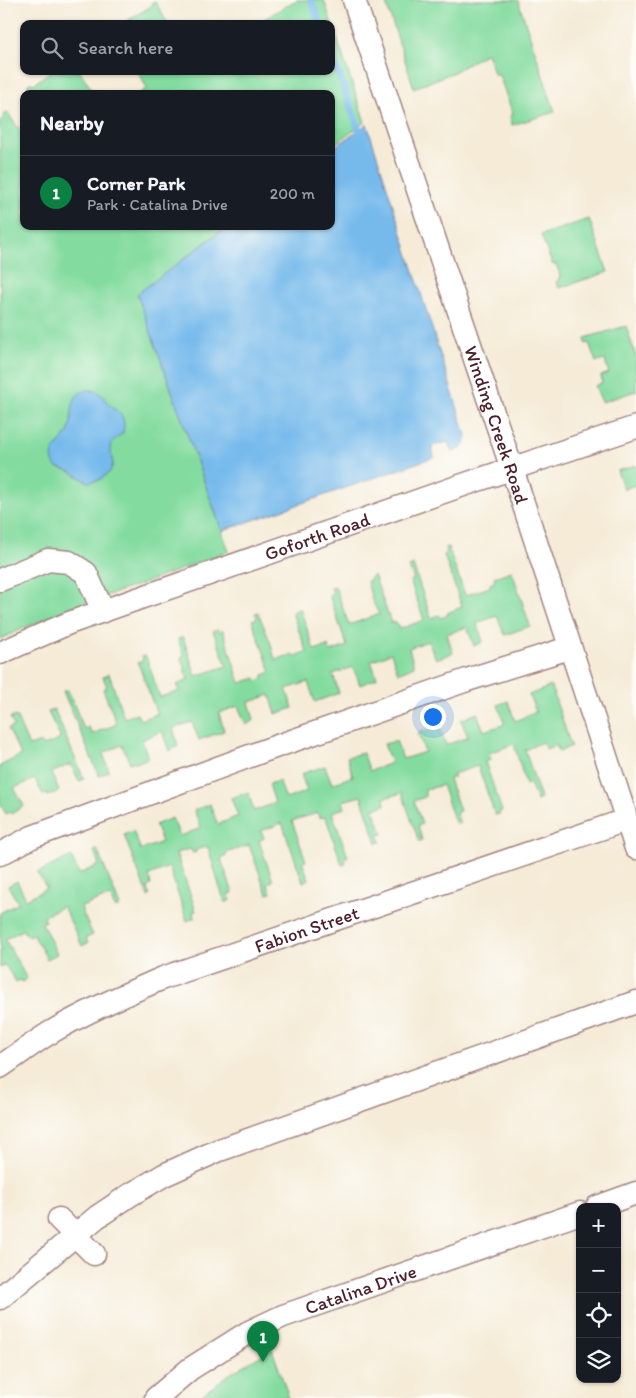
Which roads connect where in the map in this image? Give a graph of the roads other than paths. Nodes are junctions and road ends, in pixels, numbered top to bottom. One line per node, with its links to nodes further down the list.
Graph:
1 (354, 0): 3 (street, Winding Creek Road)
2 (636, 427): 3 (street, Goforth Road)
3 (512, 469): 5 (street, Goforth Road); 6 (street, Winding Creek Road)
4 (0, 580): 5 (street)
5 (103, 611): 7 (street, Goforth Road)
6 (569, 648): 8 (street, Winding Creek Road); 10 (street)
7 (0, 653)
8 (626, 820): 9 (street, Winding Creek Road); 12 (street, Fabion Street)
9 (636, 848)
10 (0, 854)
11 (636, 1002): 17 (street)
12 (0, 1067)
13 (636, 1193): 14 (street)
14 (608, 1203)
15 (576, 1214): 20 (street, Catalina Drive)
16 (59, 1219): 17 (street)
17 (75, 1236): 18 (street); 19 (street)
18 (94, 1254)
19 (0, 1298)
20 (156, 1398)

